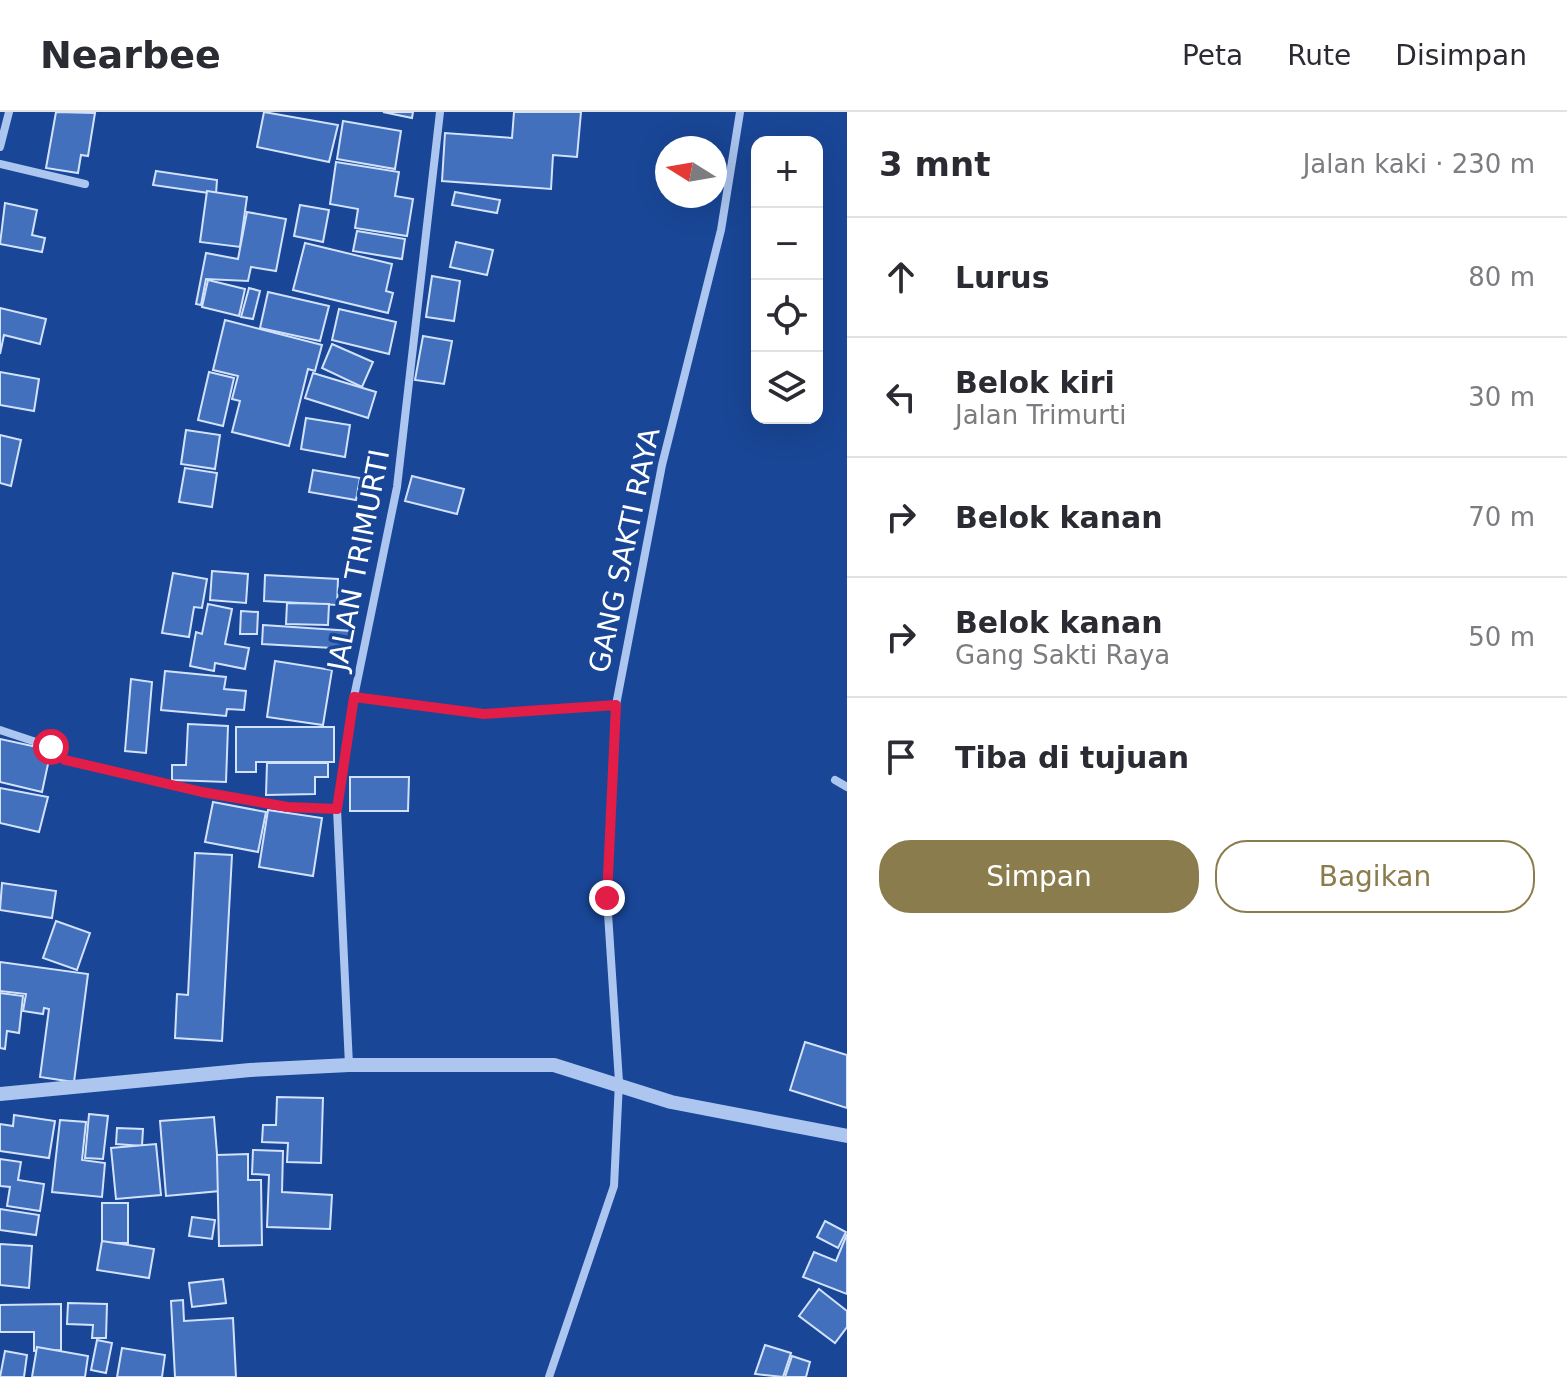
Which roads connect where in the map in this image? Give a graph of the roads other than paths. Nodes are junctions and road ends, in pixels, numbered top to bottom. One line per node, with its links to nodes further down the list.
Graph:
1 (9, 112): 4 (street)
2 (440, 112): 7 (street, JALAN TRIMURTI)
3 (740, 112): 8 (street, GANG SAKTI RAYA)
4 (0, 147)
5 (0, 164): 6 (street)
6 (85, 184)
7 (354, 697): 8 (street); 12 (street, JALAN TRIMURTI)
8 (616, 705): 14 (street, GANG SAKTI RAYA)
9 (0, 730): 12 (street)
10 (835, 780): 11 (street)
11 (847, 787)
12 (337, 809): 13 (street, JALAN TRIMURTI)
13 (349, 1065): 14 (street); 15 (street)
14 (619, 1082): 16 (street); 17 (street, GANG SAKTI RAYA)
15 (0, 1094)
16 (847, 1136)
17 (549, 1377)

